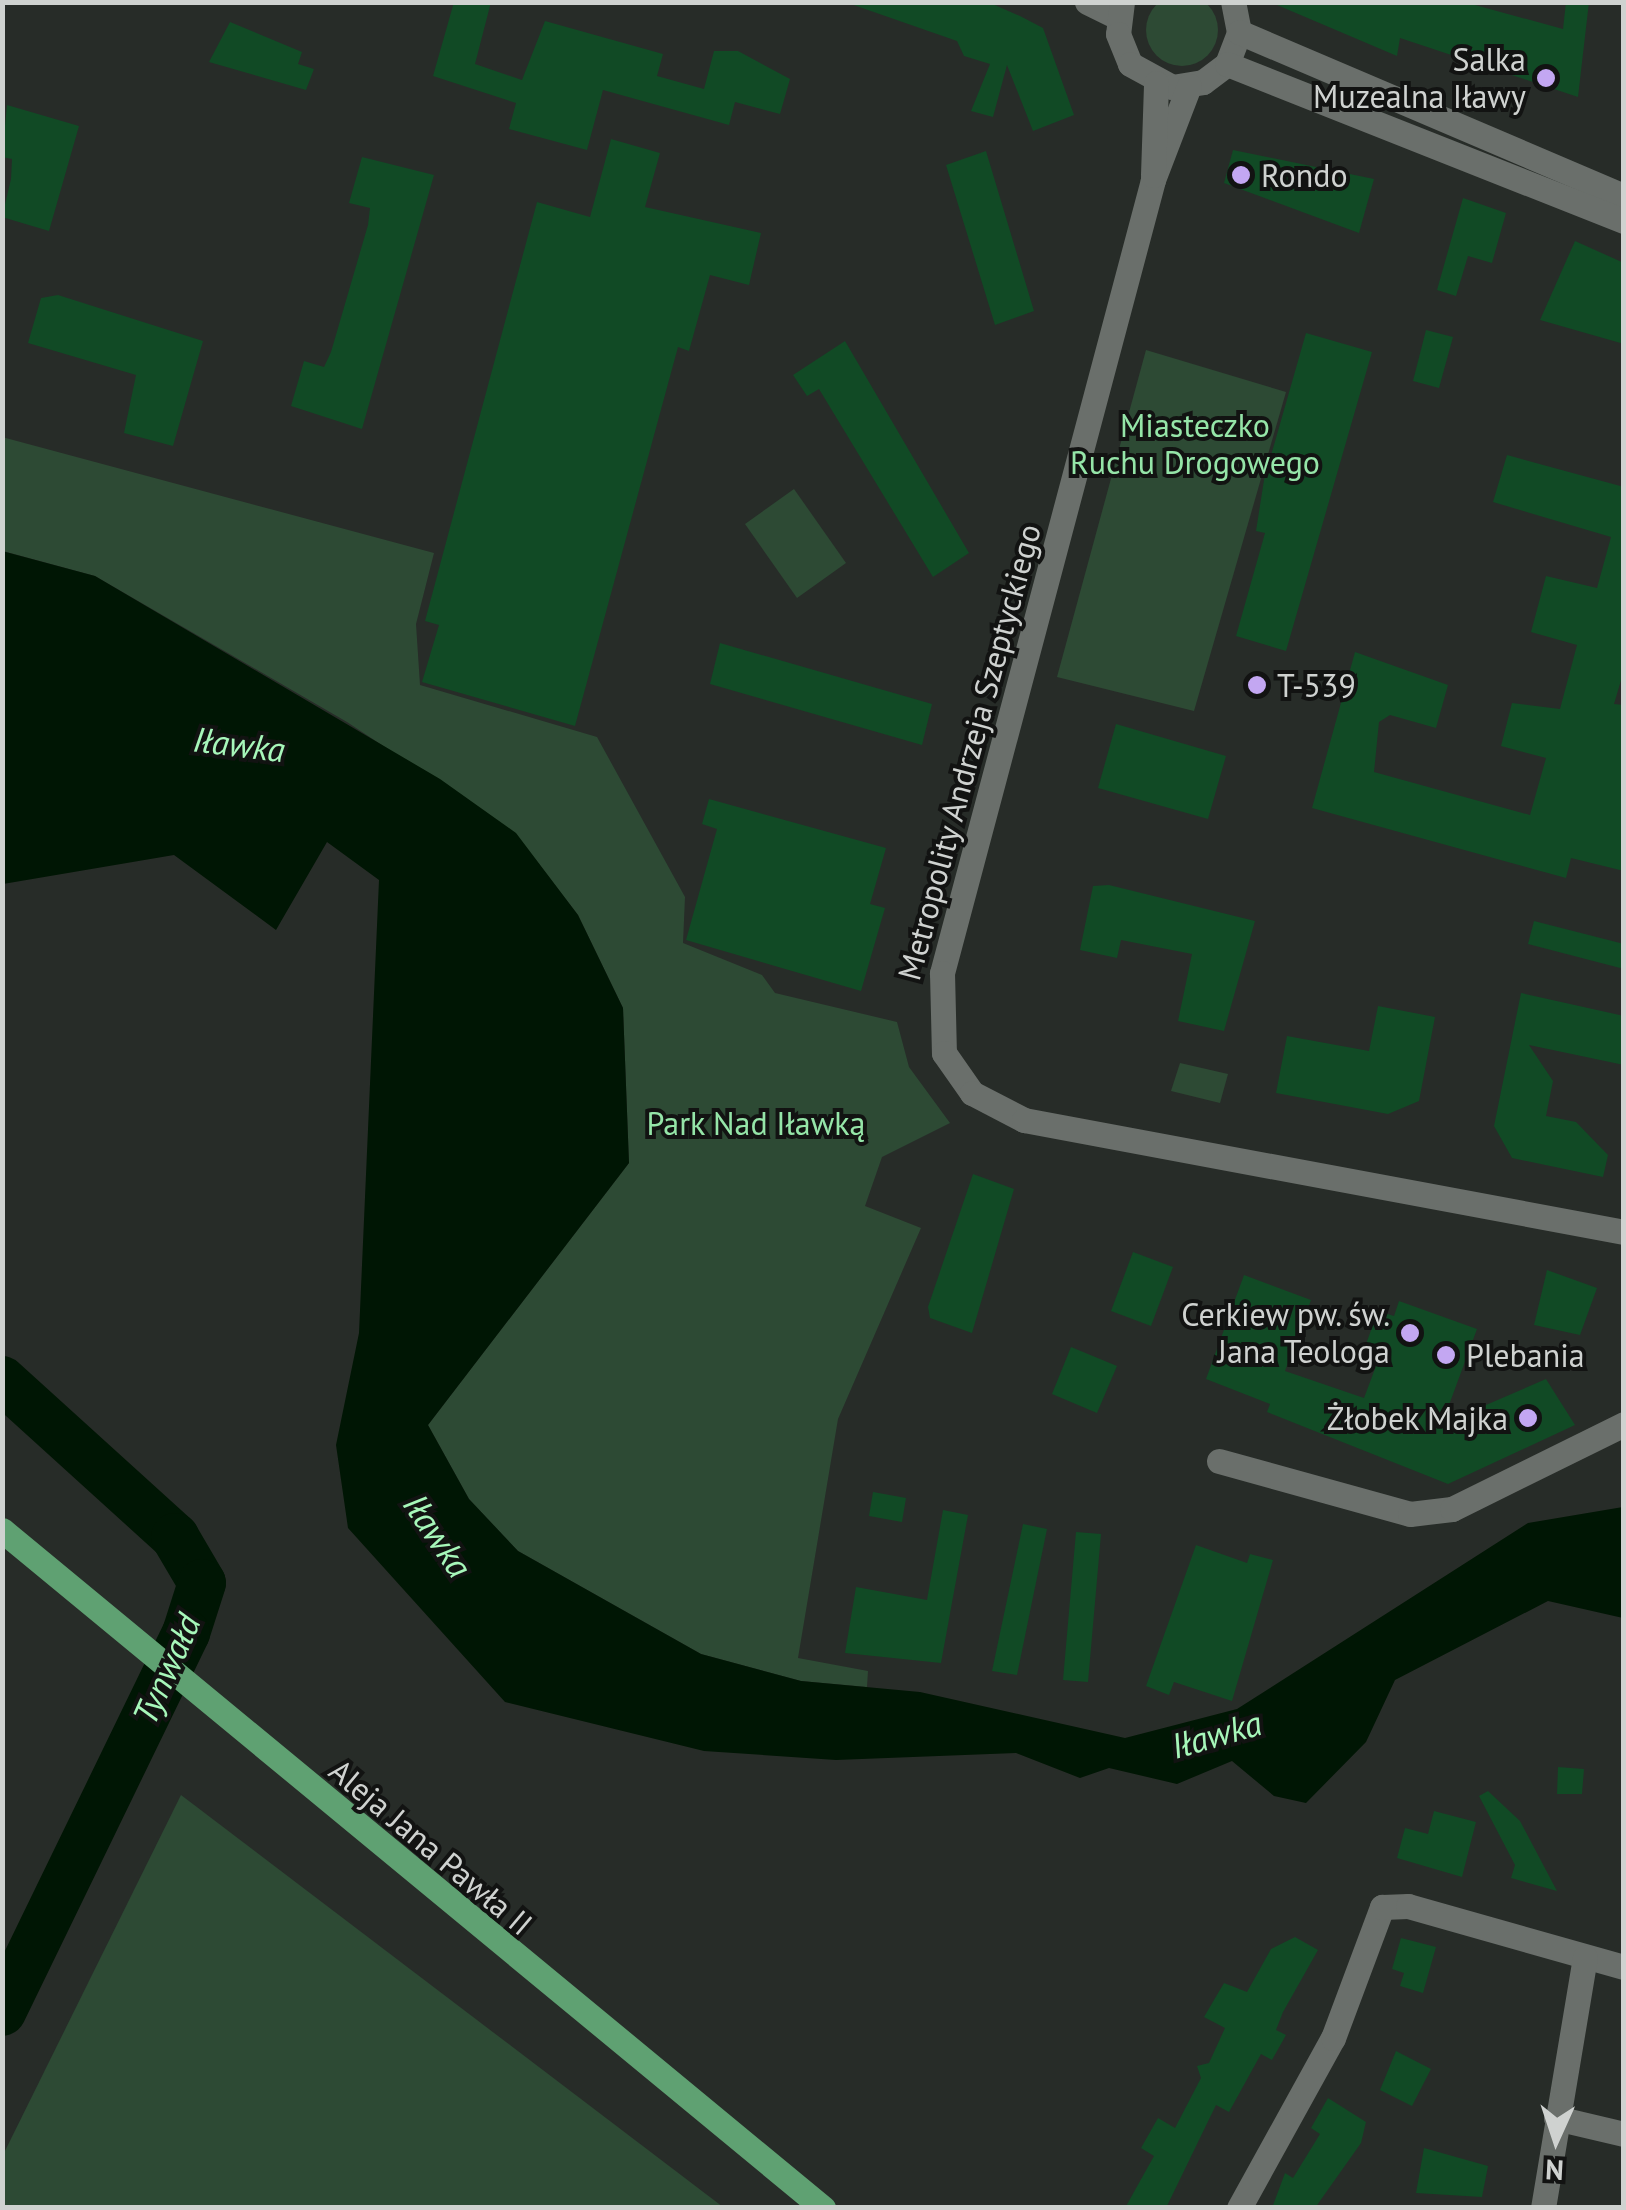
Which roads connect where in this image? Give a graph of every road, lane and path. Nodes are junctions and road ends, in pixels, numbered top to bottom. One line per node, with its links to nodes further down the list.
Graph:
1 (1087, 2): 3 (street)
2 (1233, 2): 4 (street)
3 (1120, 10): 6 (street)
4 (1239, 32): 5 (street); 9 (street)
5 (1227, 64): 7 (street); 10 (street)
6 (1156, 83): 7 (street); 8 (street, Metropolity Andrzeja Szeptyckiego)
7 (1189, 86): 8 (street, Metropolity Andrzeja Szeptyckiego)
8 (1154, 180): 11 (street, Metropolity Andrzeja Szeptyckiego)
9 (1624, 196)
10 (1624, 221)
11 (1624, 1232)
12 (1624, 1424): 13 (street)
13 (1219, 1461)
14 (2, 1530): 19 (main road, Aleja Jana Pawła II)
15 (1585, 1957): 16 (street); 17 (street); 20 (street)
16 (1624, 1967)
17 (1556, 2118): 18 (street); 21 (street)
18 (1624, 2134)
19 (823, 2208)
20 (1239, 2208)
21 (1544, 2208)

